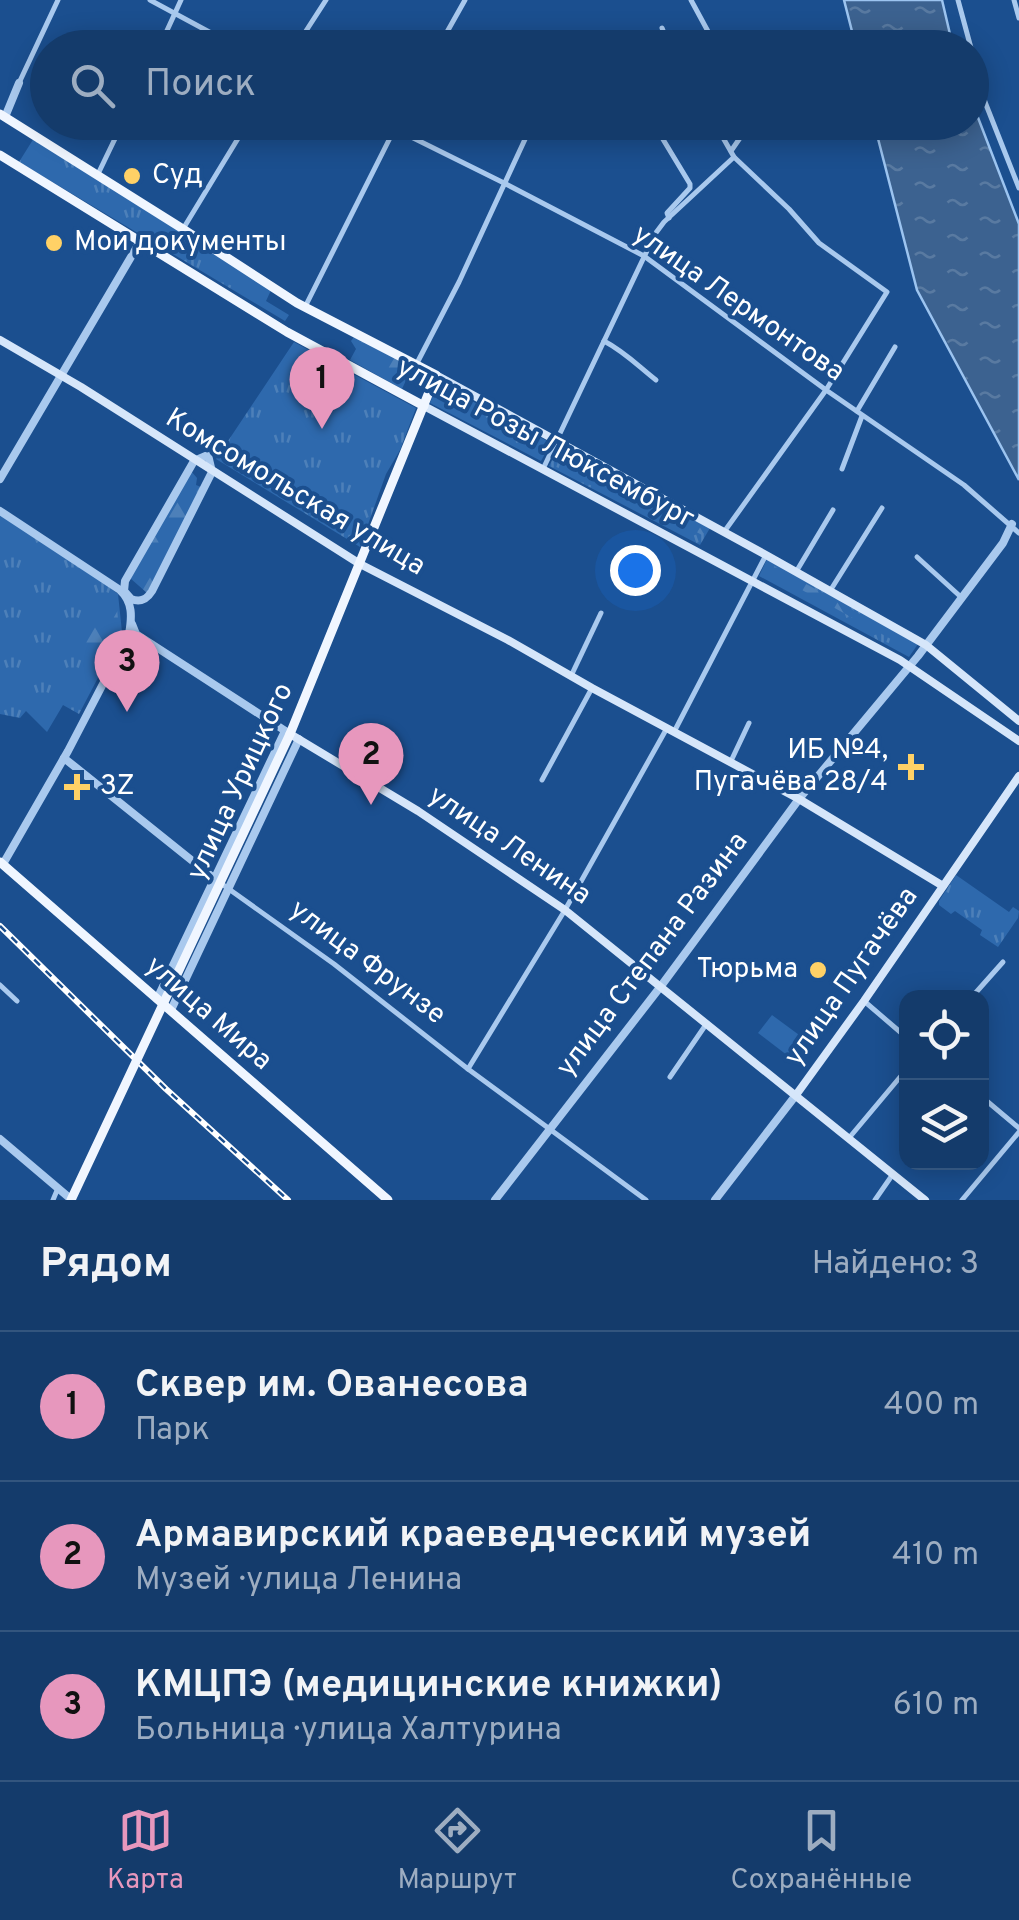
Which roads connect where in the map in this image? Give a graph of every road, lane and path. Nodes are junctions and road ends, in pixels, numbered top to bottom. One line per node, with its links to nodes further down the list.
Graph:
1 (58, 0): 11 (street)
2 (150, 0): 9 (street)
3 (181, 0): 9 (street)
4 (326, 0): 14 (street)
5 (465, 0): 15 (street)
6 (691, 0): 16 (street)
7 (958, 0): 17 (street)
8 (1014, 0): 10 (street)
9 (176, 14): 12 (street); 13 (street)
10 (1019, 17)
11 (44, 30)
12 (168, 30)
13 (205, 30)
14 (307, 30)
15 (448, 30)
16 (707, 30)
17 (966, 30)
18 (30, 60): 19 (street)
19 (19, 83): 21 (street)
20 (989, 112): 37 (street)
21 (2, 116): 22 (street); 23 (main road, улица Розы Люксембург)
22 (0, 128)
23 (30, 133)
24 (41, 140): 35 (main road, улица Розы Люксембург)
25 (114, 140): 35 (street)
26 (237, 140): 39 (street)
27 (389, 140): 42 (street)
28 (423, 140): 36 (street, улица Лермонтова)
29 (524, 140): 36 (street)
30 (663, 140): 38 (street)
31 (724, 140): 33 (street)
32 (741, 140): 33 (street)
33 (732, 154): 38 (street); 50 (street)
34 (0, 155): 40 (main road, улица Розы Люксембург)
35 (97, 174): 39 (main road, улица Розы Люксембург)
36 (504, 183): 41 (street, улица Лермонтова); 46 (street)
37 (1019, 188)
38 (668, 218): 41 (street)
39 (183, 228): 42 (main road, улица Розы Люксембург)
40 (141, 240): 47 (street); 51 (main road, улица Розы Люксембург)
41 (644, 256): 44 (street); 50 (street, улица Лермонтова)
42 (305, 308): 46 (main road, улица Розы Люксембург)
43 (0, 340): 47 (main road, Комсомольская улица)
44 (604, 341): 49 (street); 53 (street)
45 (895, 347): 52 (street, улица Лермонтова)
46 (416, 365): 48 (main road, улица Розы Люксембург)
47 (61, 375): 54 (main road, Комсомольская улица); 58 (street)
48 (436, 375): 51 (main road, улица Урицкого); 53 (main road, улица Розы Люксембург)
49 (656, 380)
50 (826, 390): 52 (street, улица Лермонтова); 63 (street)
51 (424, 406): 55 (main road, улица Розы Люксембург); 67 (main road, улица Урицкого)
52 (859, 413): 56 (street, улица Лермонтова); 62 (street, улица Лермонтова)
53 (557, 442): 55 (street); 63 (main road, улица Розы Люксембург)
54 (194, 461): 57 (main road, Комсомольская улица); 71 (street)
55 (544, 469): 69 (main road, улица Розы Люксембург)
56 (842, 469)
57 (212, 472): 67 (main road, Комсомольская улица); 71 (street)
58 (0, 479)
59 (882, 508): 70 (street)
60 (833, 510): 68 (street)
61 (0, 511): 71 (street)
62 (1012, 524): 64 (street, улица Лермонтова); 72 (street, улица Степана Разина)
63 (724, 532): 65 (main road, улица Розы Люксембург)
64 (1019, 532)
65 (766, 554): 68 (main road, улица Розы Люксембург); 69 (street)
66 (917, 557): 72 (street)
67 (360, 564): 77 (main road, Комсомольская улица); 82 (main road, улица Урицкого)
68 (796, 572): 70 (main road, улица Розы Люксембург)
69 (753, 580): 76 (main road, улица Розы Люксембург); 81 (street)
70 (830, 591): 75 (main road, улица Розы Люксембург)
71 (123, 593): 74 (street)
72 (962, 598): 75 (street, улица Степана Разина)
73 (600, 613): 77 (street)
74 (131, 620): 82 (street, улица Ленина); 84 (street)
75 (926, 645): 76 (street, улица Степана Разина); 79 (main road, улица Розы Люксембург)
76 (910, 666): 83 (main road, улица Розы Люксембург); 88 (street, улица Степана Разина)
77 (571, 676): 78 (main road, Комсомольская улица)
78 (592, 688): 81 (main road, Комсомольская улица); 87 (street)
79 (1019, 721)
80 (749, 723): 85 (street)
81 (670, 730): 85 (main road, Комсомольская улица); 93 (street)
82 (291, 734): 90 (street, улица Урицкого); 92 (street, улица Урицкого); 93 (main road, улица Ленина); 116 (main road, улица Урицкого, bridge)
83 (1019, 740)
84 (64, 758): 89 (street); 90 (street, улица Фрунзе)
85 (730, 762): 88 (main road, Комсомольская улица)
86 (1019, 776): 91 (main road, улица Пугачёва)
87 (542, 780)
88 (799, 799): 91 (main road, Комсомольская улица); 96 (street, улица Степана Разина)
89 (2, 863): 98 (main road, улица Мира)
90 (214, 879): 92 (street, улица Фрунзе); 98 (street, улица Урицкого)
91 (943, 886): 100 (main road, улица Пугачёва)
92 (228, 888): 101 (street, улица Урицкого); 104 (street, улица Фрунзе)
93 (565, 910): 96 (main road, улица Ленина); 104 (street)
94 (1003, 962): 97 (street)
95 (0, 985): 99 (street)
96 (661, 986): 102 (main road, улица Ленина); 109 (street, улица Степана Разина)
97 (978, 990)
98 (157, 998): 101 (main road, улица Мира)
99 (17, 1001)
100 (864, 1001): 103 (street); 107 (main road, улица Пугачёва)
101 (170, 1010): 117 (main road, улица Мира)
102 (707, 1023): 105 (street); 107 (main road, улица Ленина)
103 (899, 1031)
104 (468, 1069): 109 (street, улица Фрунзе)
105 (670, 1077)
106 (899, 1078): 111 (street)
107 (796, 1095): 111 (main road, улица Ленина); 120 (street, улица Пугачёва)
108 (989, 1104): 110 (street)
109 (550, 1127): 118 (street, улица Степана Разина); 119 (street, улица Фрунзе)
110 (1019, 1130): 123 (street)
111 (849, 1138): 113 (main road, улица Ленина)
112 (0, 1139): 114 (street)
113 (893, 1174): 121 (street); 122 (main road, улица Ленина)
114 (58, 1188): 115 (street); 116 (street)
115 (53, 1200)
116 (72, 1200)
117 (388, 1200)
118 (494, 1200)
119 (646, 1200)
120 (715, 1200)
121 (875, 1200)
122 (925, 1200)
123 (962, 1200)

